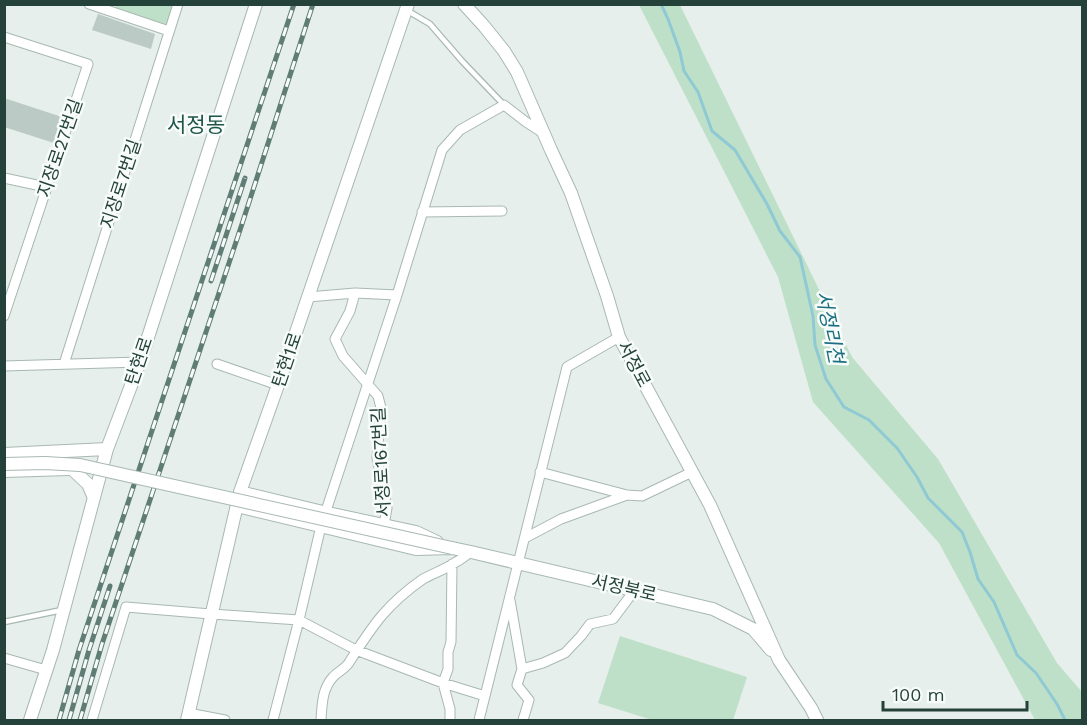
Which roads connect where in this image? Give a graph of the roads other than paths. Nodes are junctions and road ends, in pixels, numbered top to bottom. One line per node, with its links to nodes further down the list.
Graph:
1 (88, 4): 6 (street)
2 (178, 4): 6 (street, 지장로7번길)
3 (256, 4): 19 (street, 탄현로)
4 (464, 4): 9 (street, 서정로)
5 (407, 7): 8 (lane); 16 (street, 탄현1로)
6 (169, 32): 20 (street, 지장로7번길)
7 (4, 37): 11 (street, 지장로27번길)
8 (504, 105): 9 (street); 13 (street)
9 (543, 133): 18 (street, 서정로)
10 (4, 178): 11 (street)
11 (46, 187): 17 (street, 지장로27번길)
12 (502, 211): 13 (street)
13 (422, 212): 15 (street)
14 (355, 293): 15 (street); 16 (street); 23 (street, 서정로167번길)
15 (397, 295): 23 (street)
16 (309, 297): 24 (street, 탄현1로)
17 (4, 316)
18 (619, 337): 30 (street); 31 (street, 서정로)
19 (140, 362): 20 (street); 25 (street, 탄현로)
20 (64, 364): 22 (street)
21 (218, 364): 24 (street)
22 (4, 366)
23 (367, 385): 37 (street); 38 (street, 서정로167번길)
24 (278, 386): 33 (street, 탄현1로)
25 (107, 449): 26 (street); 32 (street, 탄현로)
26 (4, 454)
27 (4, 464): 41 (street, bridge)
28 (72, 469): 29 (street); 32 (street); 35 (street)
29 (4, 471)
30 (540, 472): 34 (street); 40 (street)
31 (692, 472): 34 (street); 53 (street, 서정로)
32 (100, 476): 35 (street, 탄현로)
33 (240, 492): 36 (street, 탄현1로); 37 (street)
34 (627, 495): 40 (street)
35 (94, 498): 47 (street, 탄현로)
36 (237, 506): 39 (street); 48 (street, 탄현1로)
37 (325, 513): 38 (street); 39 (street)
38 (384, 525): 41 (street)
39 (321, 526): 41 (street); 49 (street)
40 (525, 538): 43 (street)
41 (452, 548): 42 (street, 서정북로)
42 (471, 552): 43 (street, 서정북로); 44 (street)
43 (519, 563): 45 (street, 서정북로); 46 (street)
44 (453, 564): 51 (street); 56 (street)
45 (634, 591): 53 (street, 서정북로); 54 (street)
46 (510, 595): 54 (street); 57 (street)
47 (64, 609): 50 (lane); 55 (street, 탄현로)
48 (211, 615): 49 (street); 58 (street, 탄현1로); 60 (street)
49 (299, 620): 51 (street); 62 (street)
50 (4, 621)
51 (356, 650): 56 (street); 63 (street)
52 (4, 658): 55 (street)
53 (779, 660): 67 (street, 서정로)
54 (522, 669): 66 (street)
55 (46, 670): 59 (street, 탄현로)
56 (443, 683): 57 (street); 64 (street)
57 (485, 696): 65 (street)
58 (187, 717): 61 (street)
59 (30, 720)
60 (92, 720)
61 (225, 720)
62 (273, 720)
63 (321, 720)
64 (450, 720)
65 (479, 720)
66 (524, 720)
67 (816, 720)

